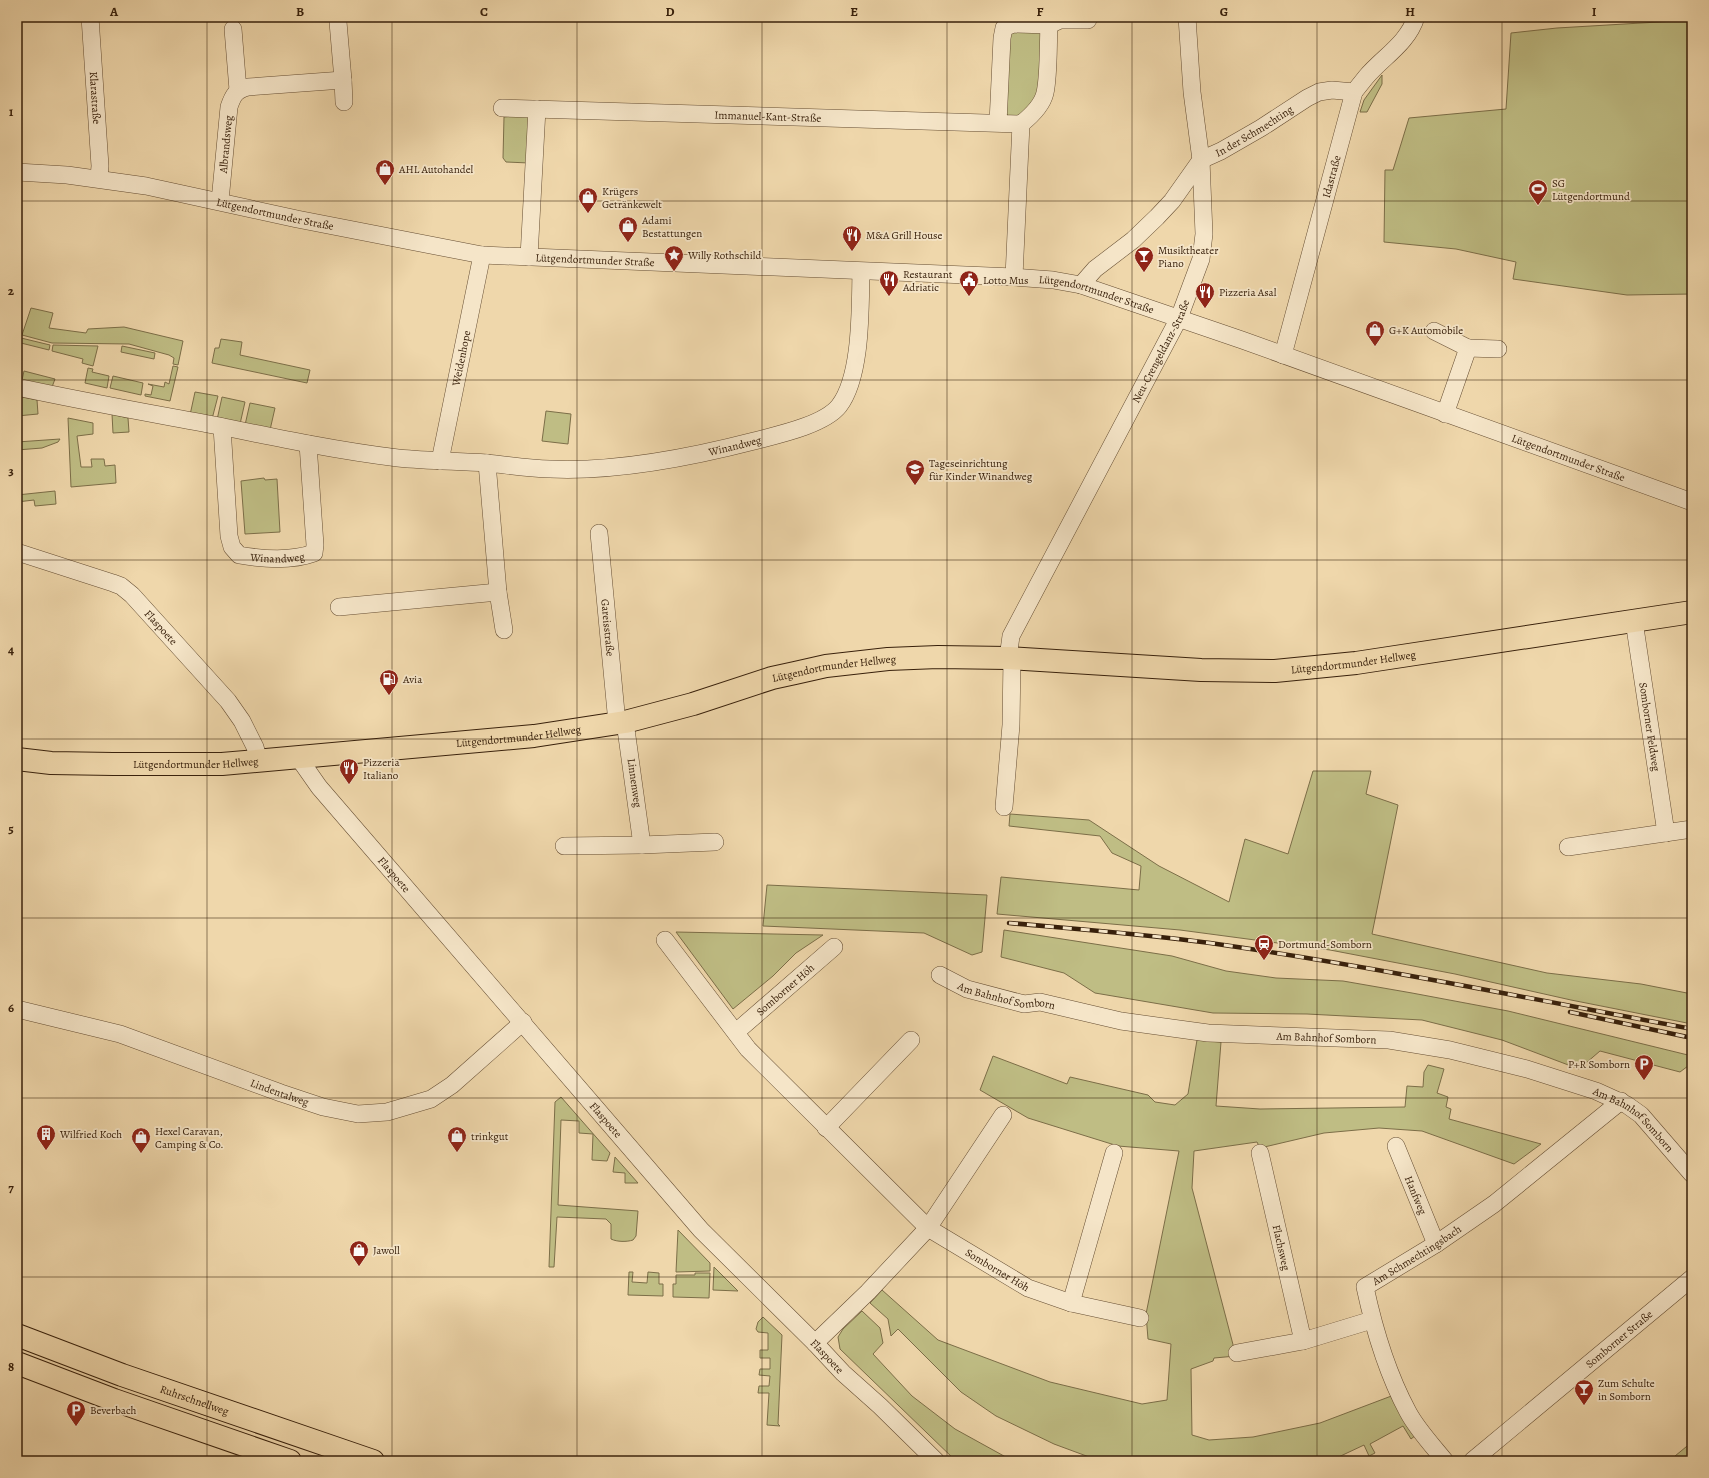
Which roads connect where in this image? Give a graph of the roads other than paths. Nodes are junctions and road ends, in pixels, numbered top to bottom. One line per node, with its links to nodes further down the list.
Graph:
1 (90, 17): 18 (street, Klarastraße)
2 (1187, 17): 16 (street, Neu-Crengeldanz-Straße)
3 (1416, 17): 10 (street, Idastraße)
4 (1088, 20): 6 (street)
5 (338, 22): 8 (street)
6 (1049, 25): 14 (street); 15 (street)
7 (234, 29): 9 (street)
8 (343, 80): 9 (street); 11 (street)
9 (238, 90): 19 (street, Albrandsweg)
10 (1354, 92): 16 (street, In der Schmechting); 31 (street, Idastraße)
11 (344, 102)
12 (502, 108): 13 (street, Immanuel-Kant-Straße)
13 (537, 109): 14 (street, Immanuel-Kant-Straße); 23 (street)
14 (998, 123): 15 (street, Immanuel-Kant-Straße)
15 (1021, 124): 25 (street)
16 (1201, 160): 20 (street); 21 (street, Neu-Crengeldanz-Straße)
17 (17, 172): 18 (street, Lütgendortmunder Straße)
18 (99, 178): 19 (street, Lütgendortmunder Straße)
19 (220, 201): 22 (street, Lütgendortmunder Straße)
20 (1172, 201): 21 (street); 26 (street)
21 (1202, 206): 27 (street, Neu-Crengeldanz-Straße)
22 (482, 255): 23 (street, Lütgendortmunder Straße); 36 (street, Weidenhope)
23 (529, 257): 24 (street, Lütgendortmunder Straße)
24 (861, 272): 25 (street, Lütgendortmunder Straße); 37 (street, Winandweg)
25 (1014, 277): 26 (street, Lütgendortmunder Straße)
26 (1081, 285): 27 (street, Lütgendortmunder Straße)
27 (1179, 318): 31 (street, Lütgendortmunder Straße); 46 (street, Neu-Crengeldanz-Straße)
28 (1434, 331): 29 (street)
29 (1468, 348): 30 (street); 33 (street)
30 (1498, 349)
31 (1283, 355): 33 (street, Lütgendortmunder Straße)
32 (17, 386): 34 (street, Winandweg)
33 (1445, 414): 38 (street, Lütgendortmunder Straße)
34 (222, 427): 35 (street, Winandweg); 35 (street, Winandweg)
35 (308, 444): 36 (street, Winandweg)
36 (440, 461): 37 (street, Winandweg)
37 (487, 463): 41 (street)
38 (1692, 502)
39 (599, 533): 47 (street, Gareisstraße)
40 (17, 552): 50 (street, Flaspoete)
41 (498, 592): 42 (street); 45 (street)
42 (339, 607)
43 (1692, 612): 44 (main road, Lütgendortmunder Hellweg)
44 (1634, 621): 46 (main road, Lütgendortmunder Hellweg); 53 (street, Somborner Feldweg)
45 (504, 630)
46 (1010, 658): 47 (main road, Lütgendortmunder Hellweg); 51 (street)
47 (621, 722): 48 (main road, Lütgendortmunder Hellweg); 55 (street, Linnenweg)
48 (298, 757): 50 (main road, Lütgendortmunder Hellweg); 62 (street, Flaspoete)
49 (17, 759): 50 (main road, Lütgendortmunder Hellweg)
50 (259, 761)
51 (1004, 807)
52 (1692, 829): 53 (street)
53 (1666, 833): 57 (street)
54 (715, 842): 55 (street)
55 (642, 845): 56 (street)
56 (564, 846)
57 (1568, 848)
58 (665, 940): 63 (street, Somborner Höh)
59 (834, 946): 63 (street, Somborner Höh)
60 (940, 975): 65 (street, Am Bahnhof Somborn)
61 (17, 1009): 62 (street, Lindentalweg)
62 (523, 1022): 80 (street, Flaspoete)
63 (736, 1032): 67 (street, Somborner Höh)
64 (911, 1040): 67 (street)
65 (1621, 1101): 71 (street, Am Bahnhof Somborn); 73 (street, Am Schmechtingsbach)
66 (1003, 1115): 72 (street)
67 (826, 1128): 72 (street, Somborner Höh)
68 (1396, 1146): 73 (street, Hanfweg)
69 (1114, 1153): 75 (street)
70 (1260, 1153): 79 (street, Flachsweg)
71 (1688, 1169)
72 (928, 1228): 75 (street, Somborner Höh); 80 (street)
73 (1436, 1244): 77 (street, Am Schmechtingsbach)
74 (1692, 1278): 87 (street, Somborner Straße)
75 (1071, 1302): 76 (street, Somborner Höh)
76 (1140, 1318)
77 (1372, 1320): 79 (street); 86 (street, Am Schmechtingsbach)
78 (17, 1335): 84 (main road, Ruhrschnellweg)
79 (1303, 1341): 81 (street)
80 (815, 1343): 85 (street, Flaspoete)
81 (1237, 1353)
82 (17, 1363): 83 (main road)
83 (290, 1461)
84 (373, 1461)
85 (936, 1461)
86 (1445, 1461)
87 (1472, 1461)

